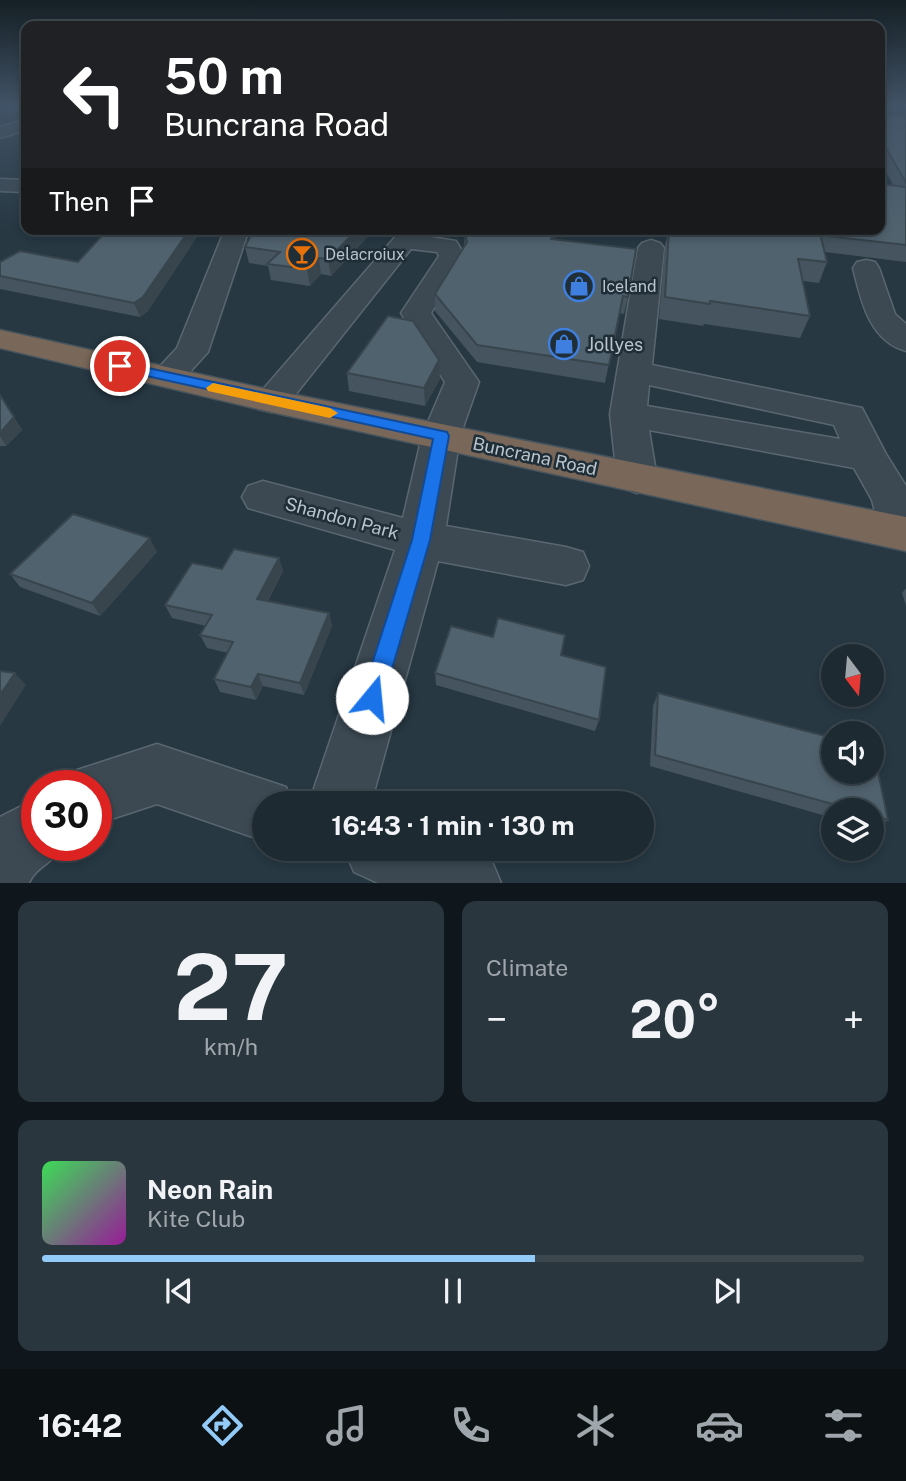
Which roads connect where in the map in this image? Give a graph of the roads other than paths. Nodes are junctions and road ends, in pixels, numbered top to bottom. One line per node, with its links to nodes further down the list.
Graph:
1 (0, 174): 2 (street)
2 (21, 177)
3 (21, 178): 4 (street)
4 (0, 185)
5 (235, 235): 11 (street)
6 (651, 248): 10 (street)
7 (866, 268): 9 (street)
8 (0, 339): 11 (highway, Buncrana Road)
9 (906, 341)
10 (633, 371): 13 (street); 15 (street)
11 (167, 377): 12 (highway, Buncrana Road)
12 (271, 401): 14 (highway, Buncrana Road); 14 (street, Shandon Park)
13 (628, 414): 15 (street); 16 (street)
14 (441, 436): 16 (highway, Buncrana Road); 19 (street, Shandon Park)
15 (867, 457): 18 (street)
16 (638, 478): 18 (highway, Buncrana Road)
17 (262, 496): 19 (street, Shandon Park)
18 (904, 534)
19 (421, 540): 20 (street, Shandon Park); 22 (street, Shandon Park)
20 (566, 566)
21 (112, 788): 23 (street)
22 (344, 791)
23 (252, 806)
24 (21, 842): 26 (street)
25 (409, 861): 27 (street)
26 (0, 870)
27 (467, 883)

